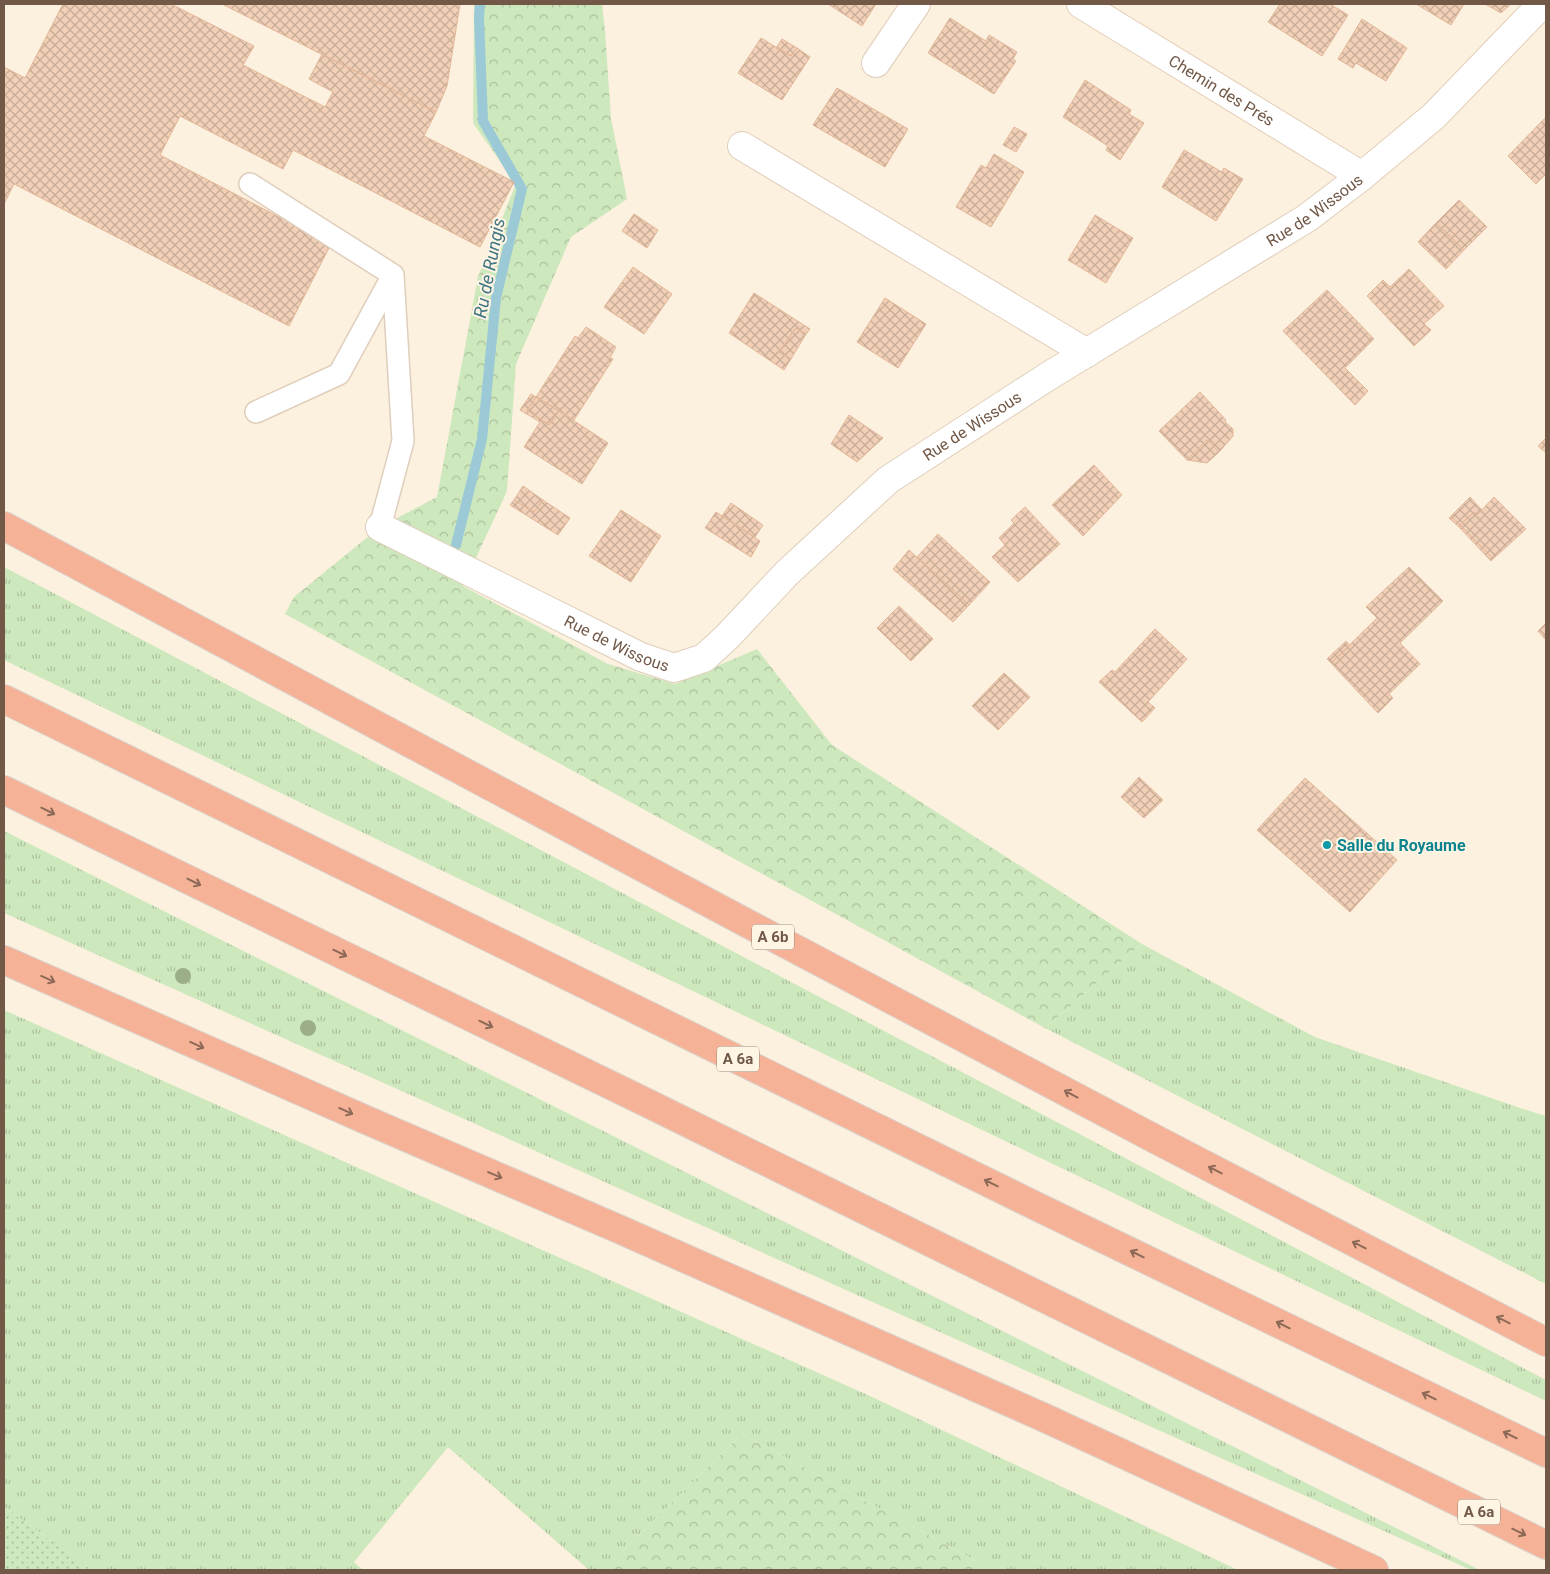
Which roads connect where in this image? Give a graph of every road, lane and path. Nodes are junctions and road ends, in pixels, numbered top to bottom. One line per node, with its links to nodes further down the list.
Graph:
1 (916, 4): 4 (street)
2 (1081, 4): 6 (street, Chemin des Prés)
3 (1542, 4): 6 (street, Rue de Wissous)
4 (876, 63)
5 (742, 146): 9 (street)
6 (1362, 176): 9 (street, Rue de Wissous)
7 (250, 184): 8 (lane)
8 (393, 275): 10 (lane); 12 (lane)
9 (1088, 353): 12 (street, Rue de Wissous)
10 (256, 412)
11 (4, 526): 16 (highway, A 6b, one-way to 11)
12 (380, 527)
13 (4, 699): 17 (highway, A 6a, one-way to 13)
14 (4, 790): 18 (highway, A 6a, one-way to 18)
15 (4, 960): 19 (highway, one-way to 19)
16 (1546, 1342)
17 (1546, 1453)
18 (1546, 1545)
19 (1374, 1570)

